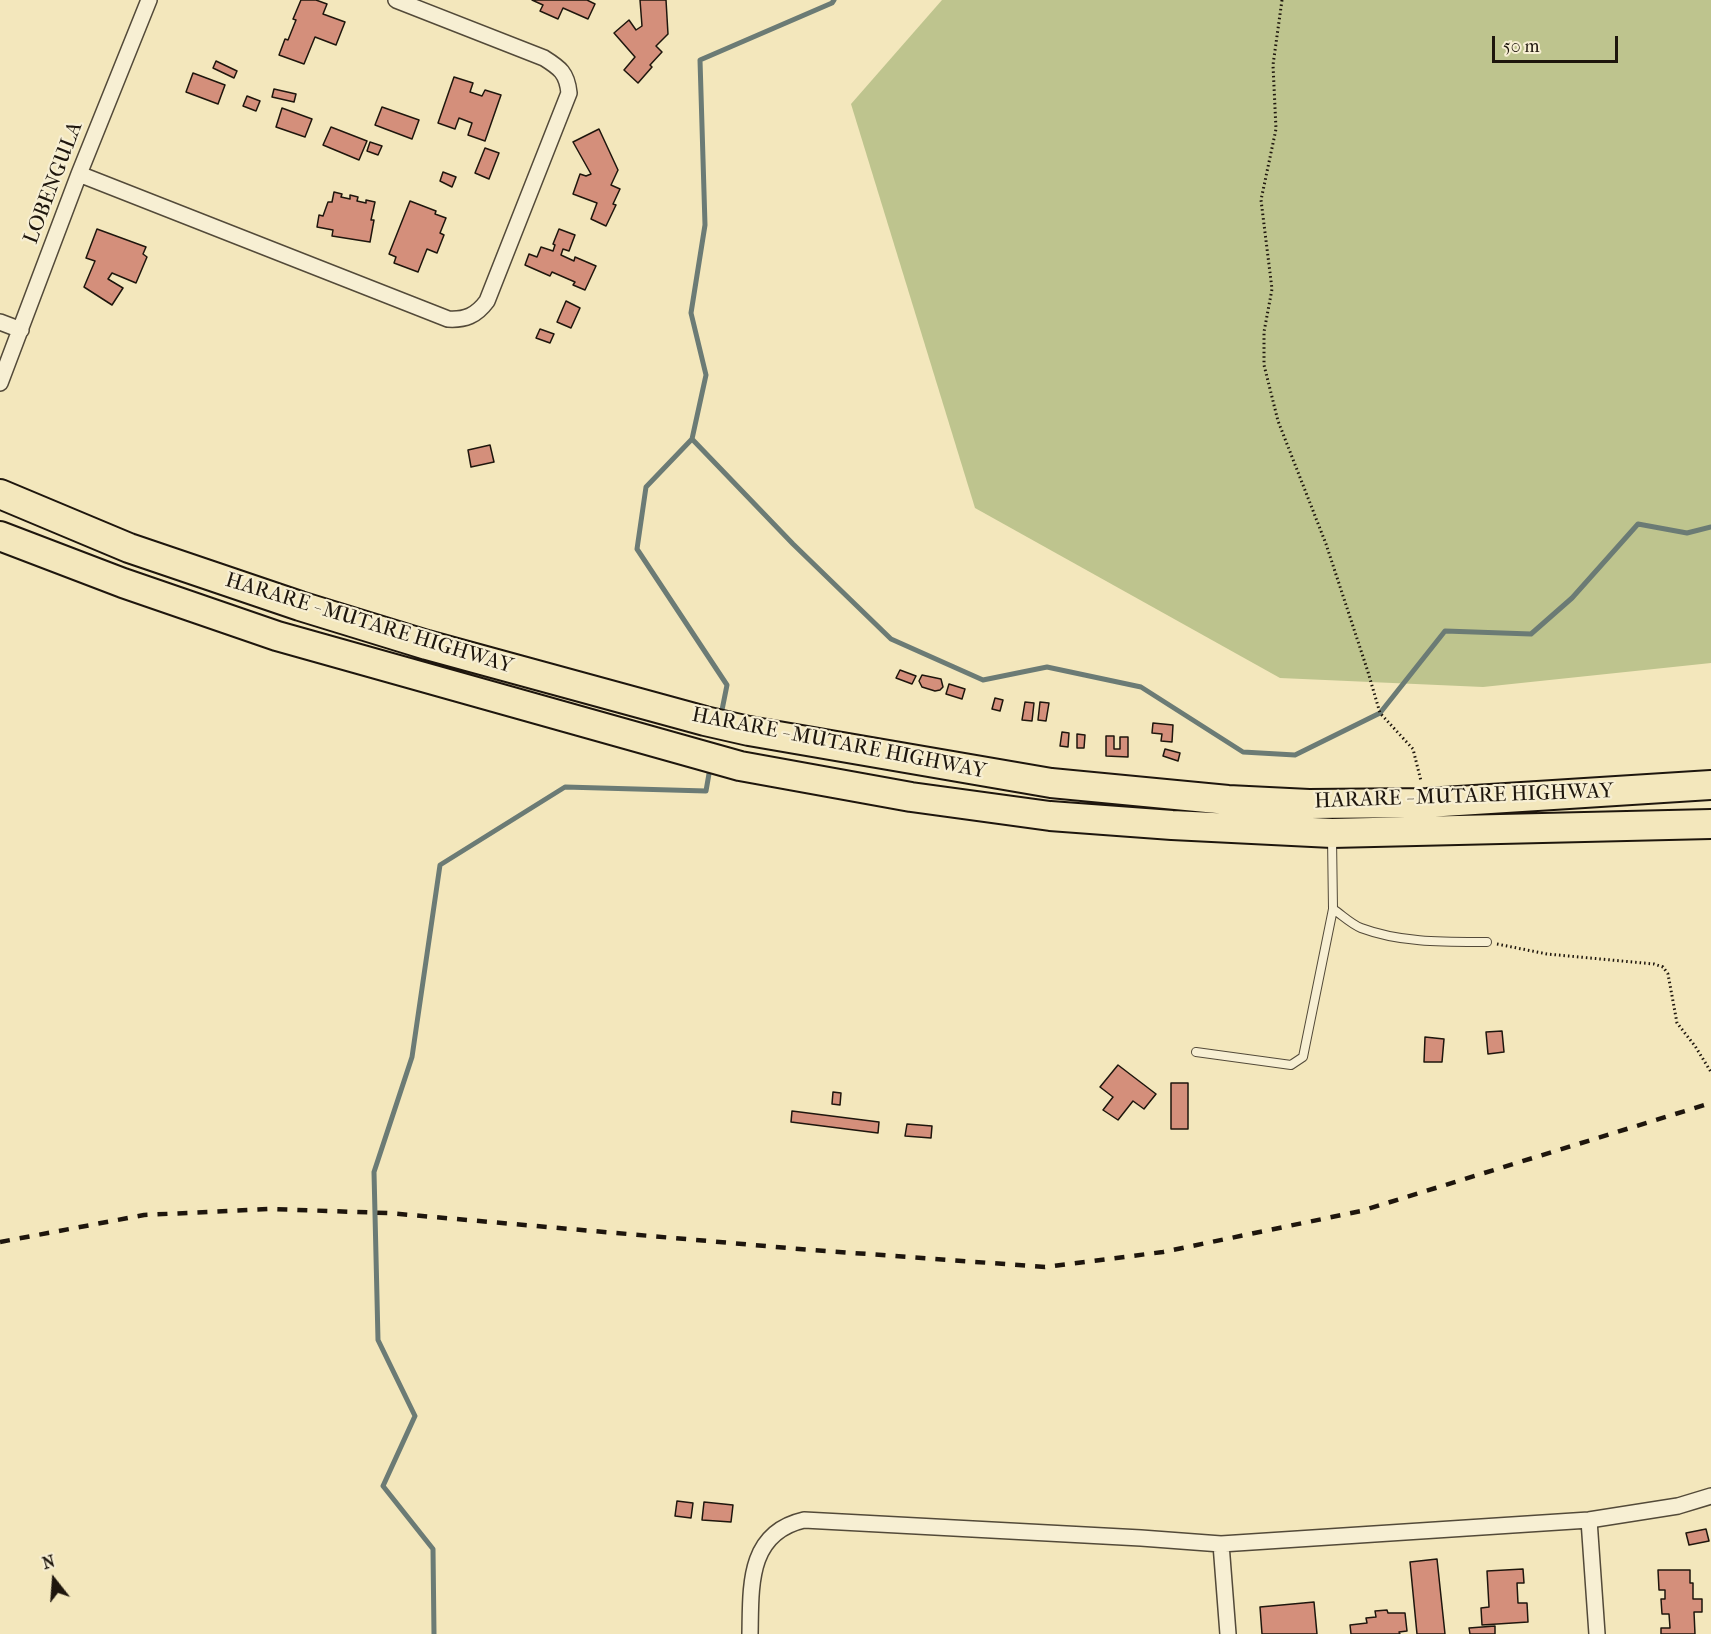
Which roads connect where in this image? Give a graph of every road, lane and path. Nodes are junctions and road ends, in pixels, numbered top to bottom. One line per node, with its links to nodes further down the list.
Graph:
1 (149, 0): 4 (street, LOBENGULA)
2 (396, 0): 4 (street)
3 (1282, 0): 11 (path)
4 (78, 174): 6 (street, LOBENGULA)
5 (0, 322): 6 (street)
6 (21, 330): 7 (street, LOBENGULA)
7 (0, 383)
8 (0, 494): 11 (highway, HARARE - MUTARE HIGHWAY)
9 (0, 536): 13 (highway, HARARE - MUTARE HIGHWAY)
10 (1711, 785): 11 (highway, HARARE - MUTARE HIGHWAY)
11 (1426, 803)
12 (1711, 824): 13 (highway, HARARE - MUTARE HIGHWAY)
13 (1332, 833): 14 (lane)
14 (1333, 909): 15 (lane); 16 (lane)
15 (1487, 942): 17 (path)
16 (1196, 1052)
17 (1711, 1072)
18 (1711, 1496): 19 (street)
19 (1589, 1520): 20 (street); 23 (street)
20 (1221, 1544): 21 (street); 22 (street)
21 (750, 1634)
22 (1228, 1634)
23 (1597, 1634)

